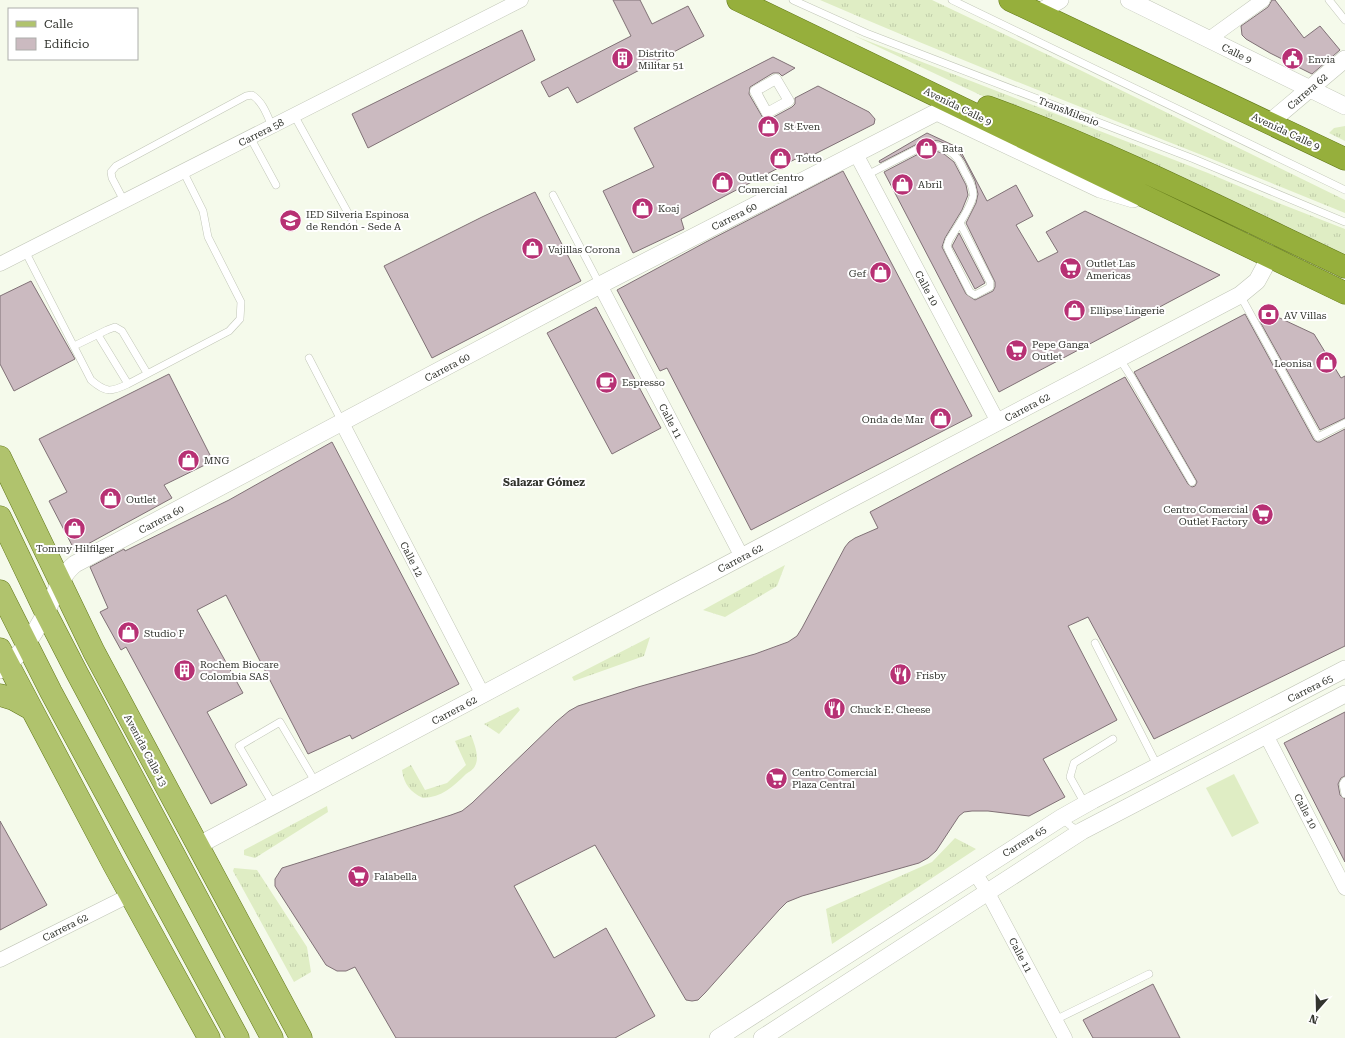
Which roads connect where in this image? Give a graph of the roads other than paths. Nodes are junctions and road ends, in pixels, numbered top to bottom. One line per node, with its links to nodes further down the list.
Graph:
1 (521, 0): 18 (street, Carrera 58)
2 (738, 0): 14 (highway, Avenida Calle 9)
3 (793, 0): 32 (lane, TransMilenio)
4 (952, 0): 27 (lane)
5 (1010, 0): 10 (highway, Avenida Calle 9)
6 (1060, 0): 10 (street)
7 (1129, 0): 12 (street, Calle 9)
8 (1263, 0): 12 (street)
9 (1329, 0): 11 (lane)
10 (1038, 13): 19 (highway, Avenida Calle 9)
11 (1345, 20)
12 (1209, 39): 15 (street, Calle 9)
13 (1345, 59): 15 (street, Carrera 62)
14 (872, 65): 17 (highway); 30 (highway, Avenida Calle 9); 37 (highway)
15 (1309, 89): 16 (street, Calle 9); 19 (street, Carrera 62)
16 (1345, 106)
17 (937, 112): 22 (street, Carrera 60); 30 (street, Avenida Calle 9)
18 (294, 115): 20 (street, Carrera 58); 31 (lane)
19 (1269, 123): 23 (highway, Avenida Calle 9)
20 (272, 126): 21 (street, Carrera 58); 29 (lane)
21 (250, 137): 24 (street, Carrera 58); 26 (lane)
22 (856, 154): 25 (street, Calle 10); 38 (street, Carrera 60)
23 (1345, 159)
24 (183, 171): 29 (street, Carrera 58); 45 (lane)
25 (867, 175): 33 (lane); 47 (street, Calle 10)
26 (276, 185)
27 (1345, 190)
28 (553, 195): 38 (lane)
29 (124, 201): 34 (street, Carrera 58)
30 (1177, 212): 35 (highway, Avenida Calle 9)
31 (353, 222)
32 (1345, 222)
33 (960, 223): 33 (lane)
34 (25, 251): 36 (street, Carrera 58); 42 (lane)
35 (1270, 257): 39 (highway, Avenida Calle 9); 40 (street, Carrera 62)
36 (0, 264)
37 (1345, 267)
38 (600, 285): 48 (street, Carrera 60); 53 (street, Calle 11)
39 (1345, 293)
40 (1240, 295): 44 (street, Carrera 62); 49 (lane)
41 (98, 335): 42 (lane); 45 (lane); 46 (lane)
42 (74, 346): 46 (lane)
43 (309, 358): 48 (lane)
44 (1119, 358): 47 (street, Carrera 62); 51 (lane)
45 (147, 373): 46 (lane)
46 (128, 384)
47 (998, 422): 53 (street, Carrera 62)
48 (342, 423): 54 (street, Carrera 60); 63 (street, Calle 12)
49 (1345, 423)
50 (0, 457): 54 (main road, Avenida Calle 13)
51 (1192, 482)
52 (0, 517): 56 (main road)
53 (742, 557): 63 (street, Carrera 62)
54 (61, 581): 56 (street, Carrera 60); 77 (main road, Avenida Calle 13)
55 (0, 591): 58 (main road)
56 (46, 613): 58 (street, Carrera 60); 72 (main road)
57 (1095, 643): 67 (lane)
58 (26, 644): 59 (street, Carrera 60); 74 (main road)
59 (3, 661): 64 (main road)
60 (1345, 669): 67 (street, Carrera 65)
61 (1345, 694): 65 (street, Carrera 65)
62 (0, 695): 64 (main road)
63 (483, 695): 69 (street, Carrera 62)
64 (31, 708): 78 (main road)
65 (1266, 735): 76 (street, Carrera 65); 80 (street, Calle 10)
66 (1113, 739): 71 (lane)
67 (1158, 767): 71 (street, Carrera 65)
68 (1345, 781): 70 (lane)
69 (316, 783): 73 (street, Carrera 62); 73 (lane)
70 (1345, 794)
71 (1085, 804): 75 (street, Carrera 65)
72 (149, 806): 77 (main road); 88 (main road)
73 (274, 806): 77 (street, Carrera 62)
74 (117, 816): 78 (main road); 87 (main road)
75 (1061, 818): 76 (lane); 79 (street, Carrera 65)
76 (1082, 831): 81 (street, Carrera 65)
77 (194, 840): 89 (main road, Avenida Calle 13)
78 (114, 865): 82 (main road)
79 (975, 873): 81 (street, Calle 11); 90 (street, Carrera 65)
80 (1345, 888)
81 (988, 893): 85 (street, Calle 11); 91 (street, Carrera 65)
82 (130, 895): 83 (street, Carrera 62); 86 (main road)
83 (0, 960)
84 (1149, 974): 85 (lane)
85 (1055, 1020): 92 (street, Calle 11)
86 (209, 1038)
87 (238, 1038)
88 (272, 1038)
89 (301, 1038)
90 (718, 1038)
91 (762, 1038)
92 (1065, 1038)

